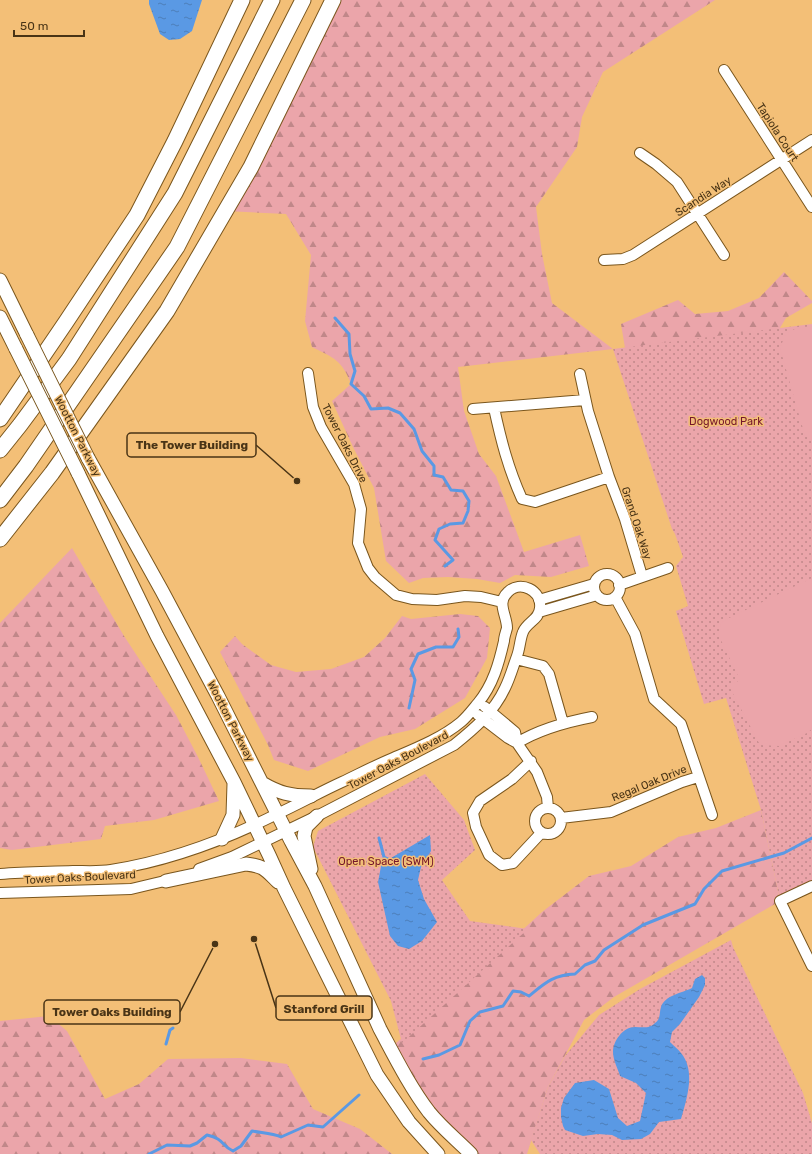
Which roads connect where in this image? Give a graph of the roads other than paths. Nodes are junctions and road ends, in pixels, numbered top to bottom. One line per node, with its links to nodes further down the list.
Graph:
1 (242, 0): 20 (highway)
2 (272, 0): 21 (highway)
3 (303, 0): 23 (highway)
4 (333, 0): 24 (highway)
5 (724, 70): 8 (street, Tapiola Court)
6 (812, 140): 8 (street, Scandia Way)
7 (640, 153): 10 (street)
8 (782, 160): 9 (street, Tapiola Court); 10 (street, Scandia Way)
9 (812, 207)
10 (698, 213): 11 (street); 12 (street, Scandia Way)
11 (724, 255)
12 (604, 260)
13 (0, 280): 44 (main road, Wootton Parkway, bridge)
14 (0, 317): 43 (main road, Wootton Parkway, bridge)
15 (308, 372): 32 (street, Tower Oaks Drive)
16 (580, 374): 17 (street, Grand Oak Way)
17 (585, 400): 18 (street); 22 (street, Grand Oak Way)
18 (494, 408): 19 (street); 22 (street, Grand Oak Way)
19 (473, 409)
20 (0, 419)
21 (0, 450)
22 (609, 476): 26 (street, Grand Oak Way)
23 (0, 500)
24 (0, 539)
25 (668, 568): 26 (street, Grand Oak Way)
26 (642, 576): 28 (street, Grand Oak Way)
27 (594, 584): 28 (street); 29 (street); 31 (street)
28 (619, 584): 30 (street)
29 (597, 595): 30 (street); 33 (street)
30 (615, 597): 42 (street, Regal Oak Drive)
31 (540, 600): 32 (street); 33 (street)
32 (502, 602): 35 (street, Tower Oaks Boulevard)
33 (540, 612): 34 (street, Tower Oaks Boulevard)
34 (516, 660): 36 (street, Tower Oaks Boulevard); 39 (street)
35 (476, 706): 36 (street); 38 (street); 45 (street, Tower Oaks Boulevard)
36 (490, 712): 38 (street, Tower Oaks Boulevard); 40 (street)
37 (592, 717): 39 (street)
38 (483, 719): 40 (street); 49 (street, Tower Oaks Boulevard)
39 (563, 723): 40 (street)
40 (517, 743): 41 (street)
41 (531, 761): 46 (street); 53 (street)
42 (698, 777): 48 (street, Regal Oak Drive); 50 (street, Regal Oak Drive)
43 (234, 782): 51 (main road, Wootton Parkway); 54 (main road)
44 (262, 783): 45 (main road); 47 (main road, Wootton Parkway)
45 (311, 796): 47 (street, Tower Oaks Boulevard)
46 (548, 808): 50 (street); 53 (street)
47 (278, 814): 51 (street, Tower Oaks Boulevard); 52 (main road, Wootton Parkway)
48 (712, 815)
49 (317, 816): 52 (street, Tower Oaks Boulevard); 58 (main road)
50 (561, 818): 53 (street)
51 (255, 824): 54 (street, Tower Oaks Boulevard); 55 (main road, Wootton Parkway)
52 (286, 830): 55 (street, Tower Oaks Boulevard); 58 (main road, Wootton Parkway)
53 (541, 833)
54 (222, 840): 56 (street, Tower Oaks Boulevard)
55 (263, 842): 57 (street, Tower Oaks Boulevard); 60 (main road, Wootton Parkway)
56 (0, 874)
57 (166, 881): 60 (main road); 61 (street, Tower Oaks Boulevard)
58 (316, 886): 64 (main road, Wootton Parkway)
59 (812, 886): 62 (street)
60 (284, 888): 63 (main road, Wootton Parkway)
61 (0, 893)
62 (812, 966)
63 (438, 1154)
64 (471, 1154)

